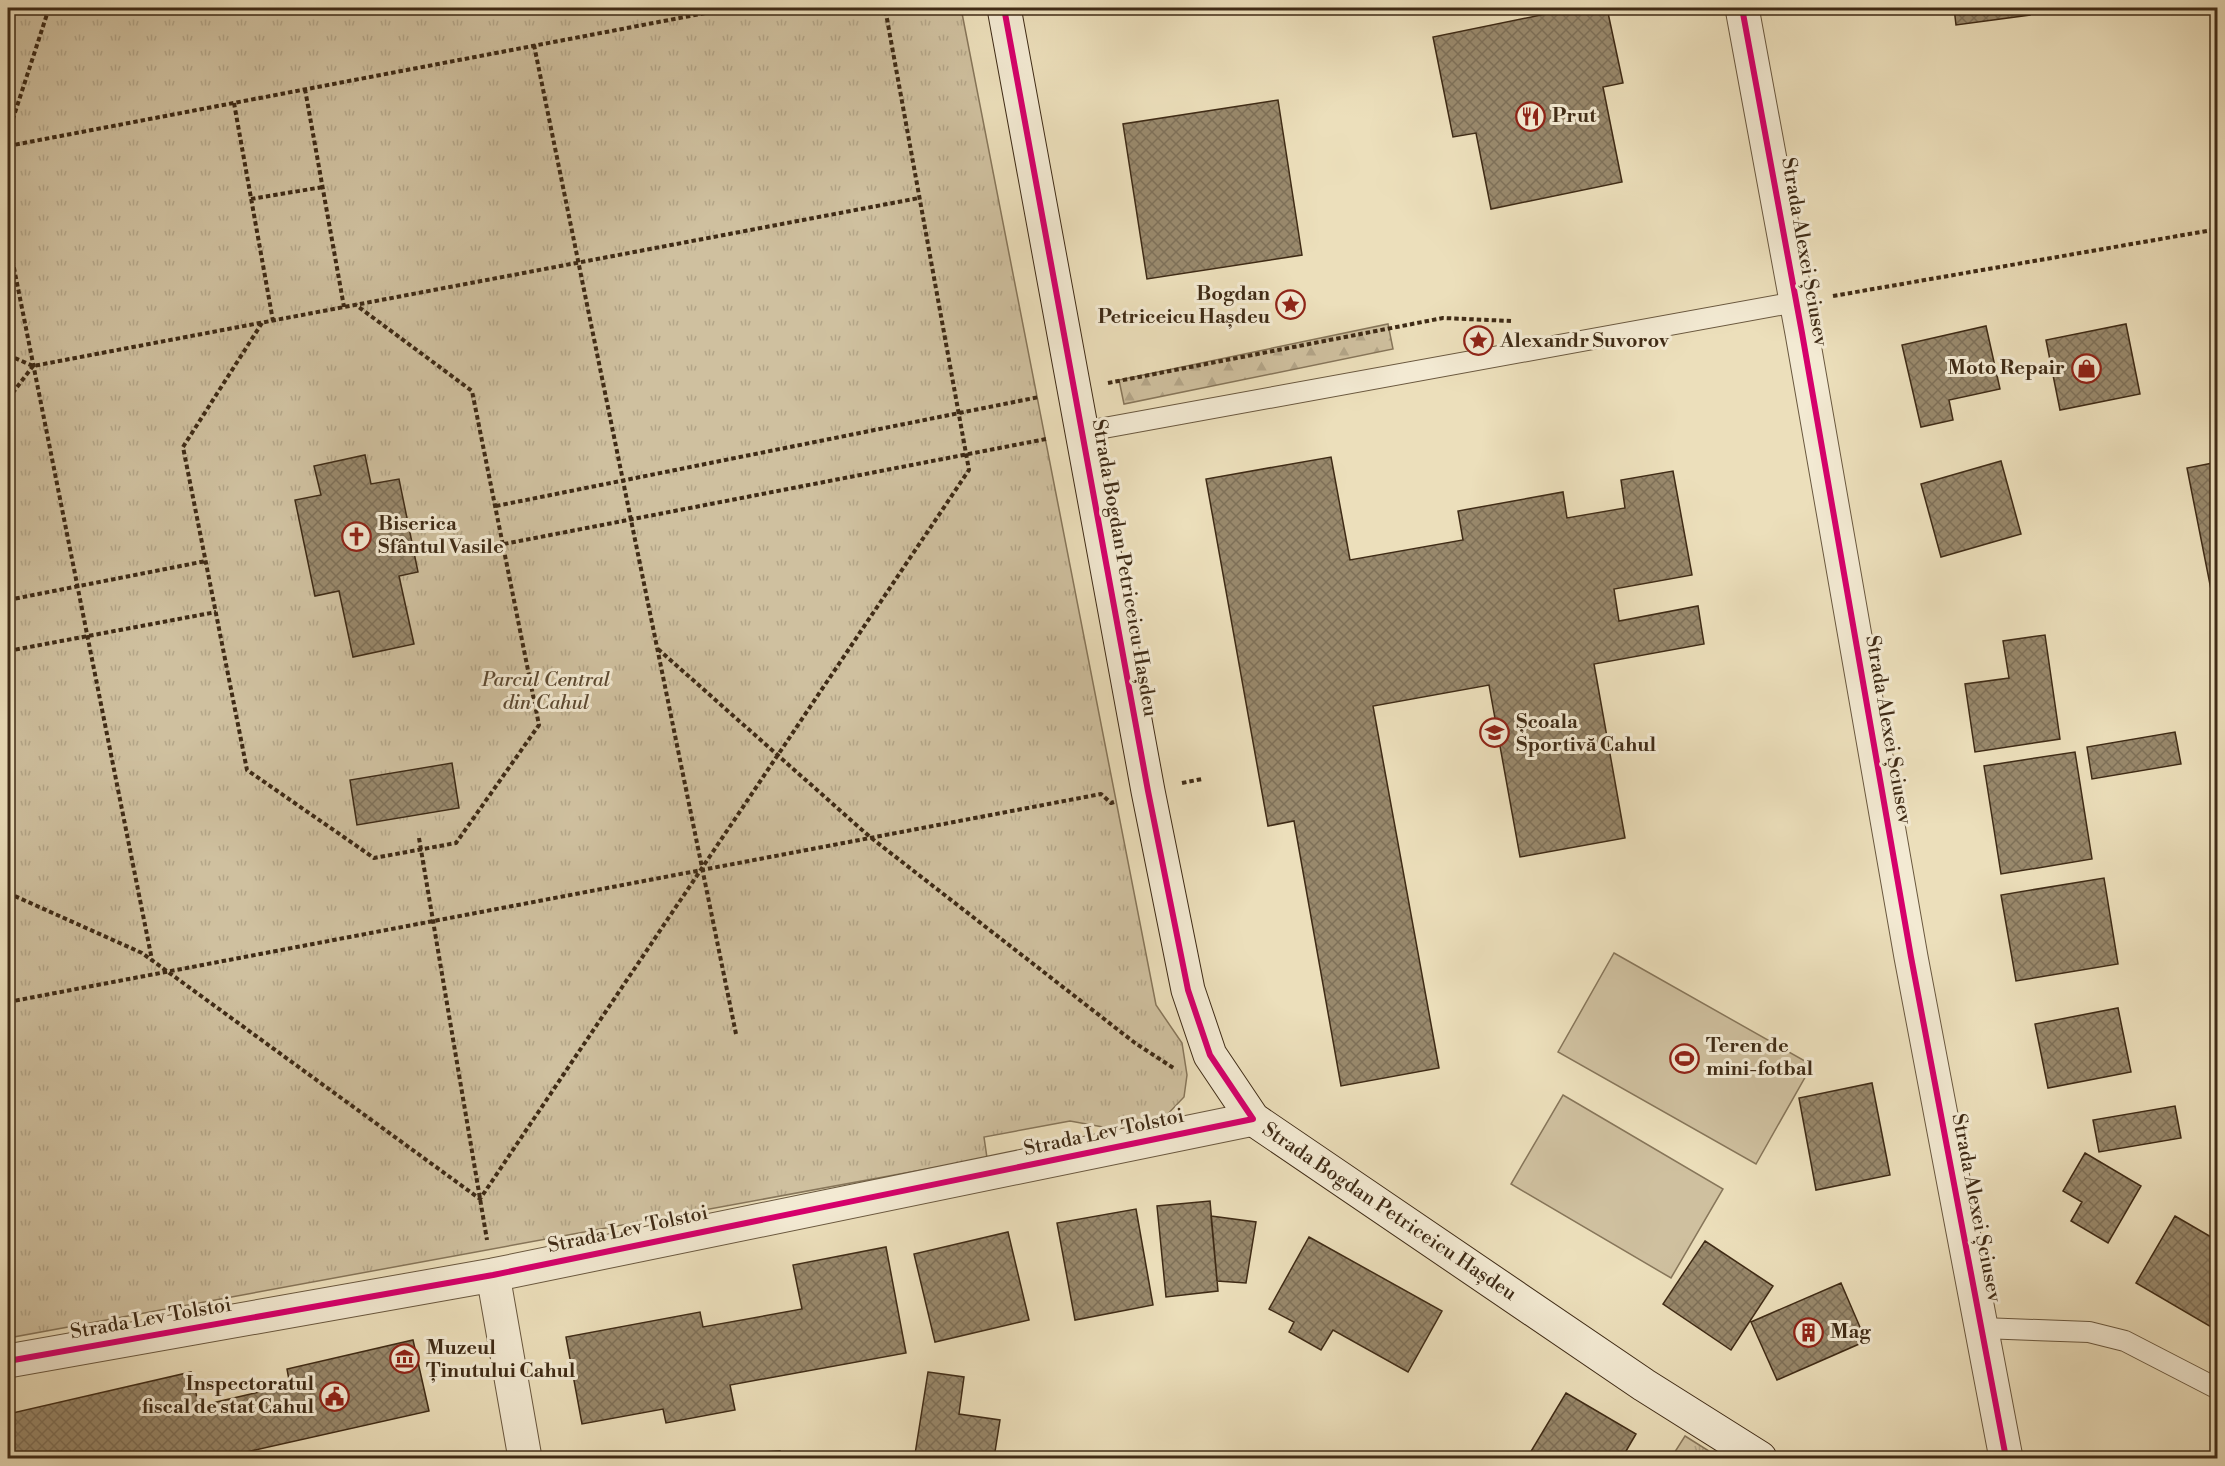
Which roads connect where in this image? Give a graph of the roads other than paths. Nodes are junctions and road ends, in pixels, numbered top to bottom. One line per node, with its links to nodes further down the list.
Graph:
1 (1004, 8): 4 (street, Strada Bogdan Petriceicu Hașdeu)
2 (1742, 8): 3 (street, Strada Alexei Șciusev)
3 (1796, 302): 4 (lane); 7 (street, Strada Alexei Șciusev)
4 (1082, 432): 5 (street, Strada Bogdan Petriceicu Hașdeu)
5 (1253, 1119): 6 (street, Strada Lev Tolstoi); 11 (street, Strada Bogdan Petriceicu Hașdeu)
6 (493, 1275): 8 (street, Strada Lev Tolstoi); 10 (street)
7 (1982, 1328): 9 (lane); 12 (street, Strada Alexei Șciusev)
8 (8, 1361)
9 (2217, 1389)
10 (525, 1458)
11 (1760, 1458)
12 (2006, 1458)

